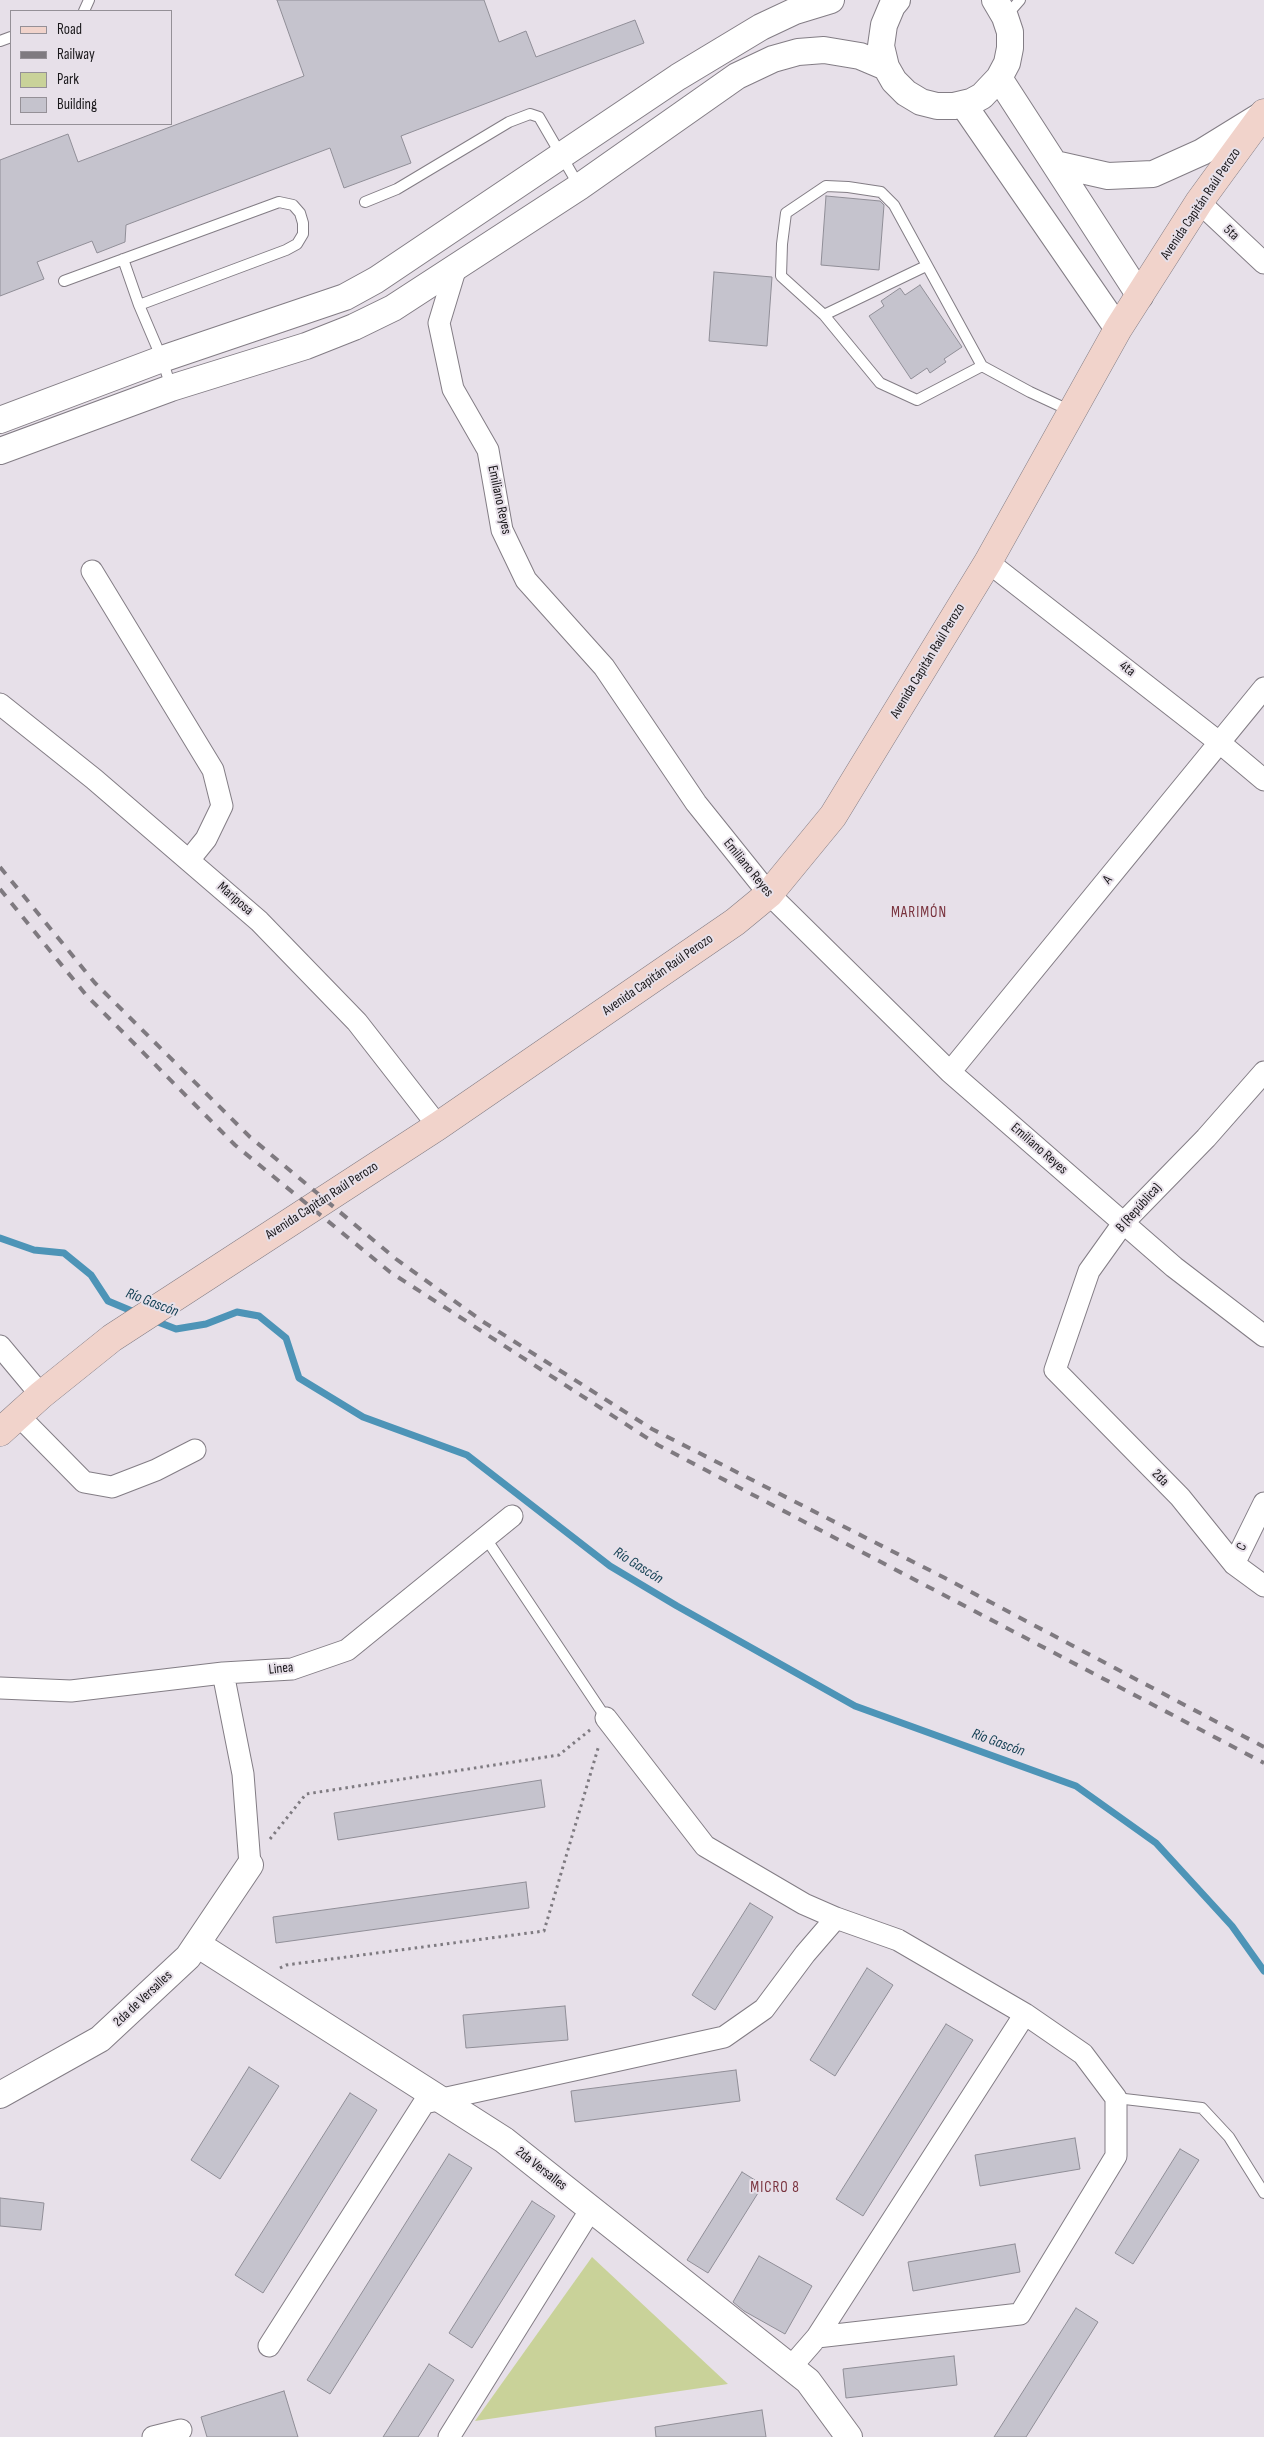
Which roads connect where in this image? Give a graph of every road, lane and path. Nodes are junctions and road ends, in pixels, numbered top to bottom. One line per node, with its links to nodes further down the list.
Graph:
1 (831, 0): 8 (street)
2 (898, 0): 4 (street)
3 (1007, 6): 5 (street)
4 (886, 67): 6 (street); 10 (street)
5 (1000, 78): 6 (street); 9 (street)
6 (963, 104): 21 (street)
7 (1263, 114): 9 (street); 12 (main road, Avenida Capitán Raúl Perozo)
8 (561, 154): 10 (lane); 11 (lane); 22 (street)
9 (1055, 164): 18 (street)
10 (579, 187): 16 (street)
11 (364, 202)
12 (1199, 202): 14 (street, 5ta); 18 (main road, Avenida Capitán Raúl Perozo)
13 (122, 259): 17 (lane); 19 (lane); 19 (lane)
14 (1264, 263)
15 (926, 266): 20 (lane); 20 (lane); 23 (lane)
16 (456, 267): 24 (street); 35 (street, Emiliano Reyes)
17 (64, 281)
18 (1140, 296): 21 (main road, Avenida Capitán Raúl Perozo)
19 (139, 305): 22 (lane)
20 (824, 315): 23 (lane)
21 (1118, 329): 25 (main road, Avenida Capitán Raúl Perozo)
22 (162, 359): 24 (lane); 26 (street)
23 (982, 366): 25 (lane)
24 (172, 388): 27 (street)
25 (1072, 412): 28 (main road, Avenida Capitán Raúl Perozo)
26 (0, 420)
27 (0, 451)
28 (988, 562): 32 (street, 4ta); 35 (main road, Avenida Capitán Raúl Perozo)
29 (92, 571): 34 (street)
30 (1264, 688): 32 (street, A)
31 (0, 704): 34 (street, Mariposa)
32 (1220, 743): 33 (street, 4ta); 36 (street, A)
33 (1264, 780)
34 (189, 860): 38 (street, Mariposa)
35 (768, 894): 36 (street, Emiliano Reyes); 38 (main road, Avenida Capitán Raúl Perozo)
36 (950, 1072): 39 (street, Emiliano Reyes)
37 (1264, 1072): 39 (street, B (República))
38 (438, 1126): 43 (main road, Avenida Capitán Raúl Perozo)
39 (1124, 1222): 40 (street, Emiliano Reyes); 42 (street, B (República))
40 (1264, 1336)
41 (0, 1346): 43 (street)
42 (1055, 1370): 49 (street, 2da)
43 (41, 1395): 44 (main road, Avenida Capitán Raúl Perozo)
44 (9, 1424): 45 (street)
45 (195, 1450)
46 (1264, 1503): 49 (street, C)
47 (512, 1516): 48 (street, Linea)
48 (484, 1538): 51 (street, Linea); 53 (lane)
49 (1234, 1564): 50 (street, 2da)
50 (1264, 1586)
51 (223, 1673): 52 (street, Linea); 54 (street)
52 (0, 1688)
53 (606, 1718): 54 (path); 55 (street); 57 (path)
54 (250, 1865): 56 (street, 2da de Versalles)
55 (836, 1918): 58 (street); 60 (street)
56 (197, 1944): 57 (street, 2da Versalles); 59 (street, 2da de Versalles)
57 (254, 1980): 60 (street, 2da Versalles)
58 (1026, 2014): 61 (street); 64 (street)
59 (0, 2095)
60 (437, 2098): 63 (street, 2da Versalles); 65 (street)
61 (1116, 2098): 62 (lane); 64 (street)
62 (1264, 2193)
63 (591, 2209): 66 (street, 2da Versalles); 69 (street)
64 (817, 2338): 66 (street)
65 (269, 2346)
66 (791, 2367): 70 (street, 2da Versalles)
67 (181, 2430): 68 (street)
68 (154, 2437)
69 (449, 2437)
70 (850, 2437)

